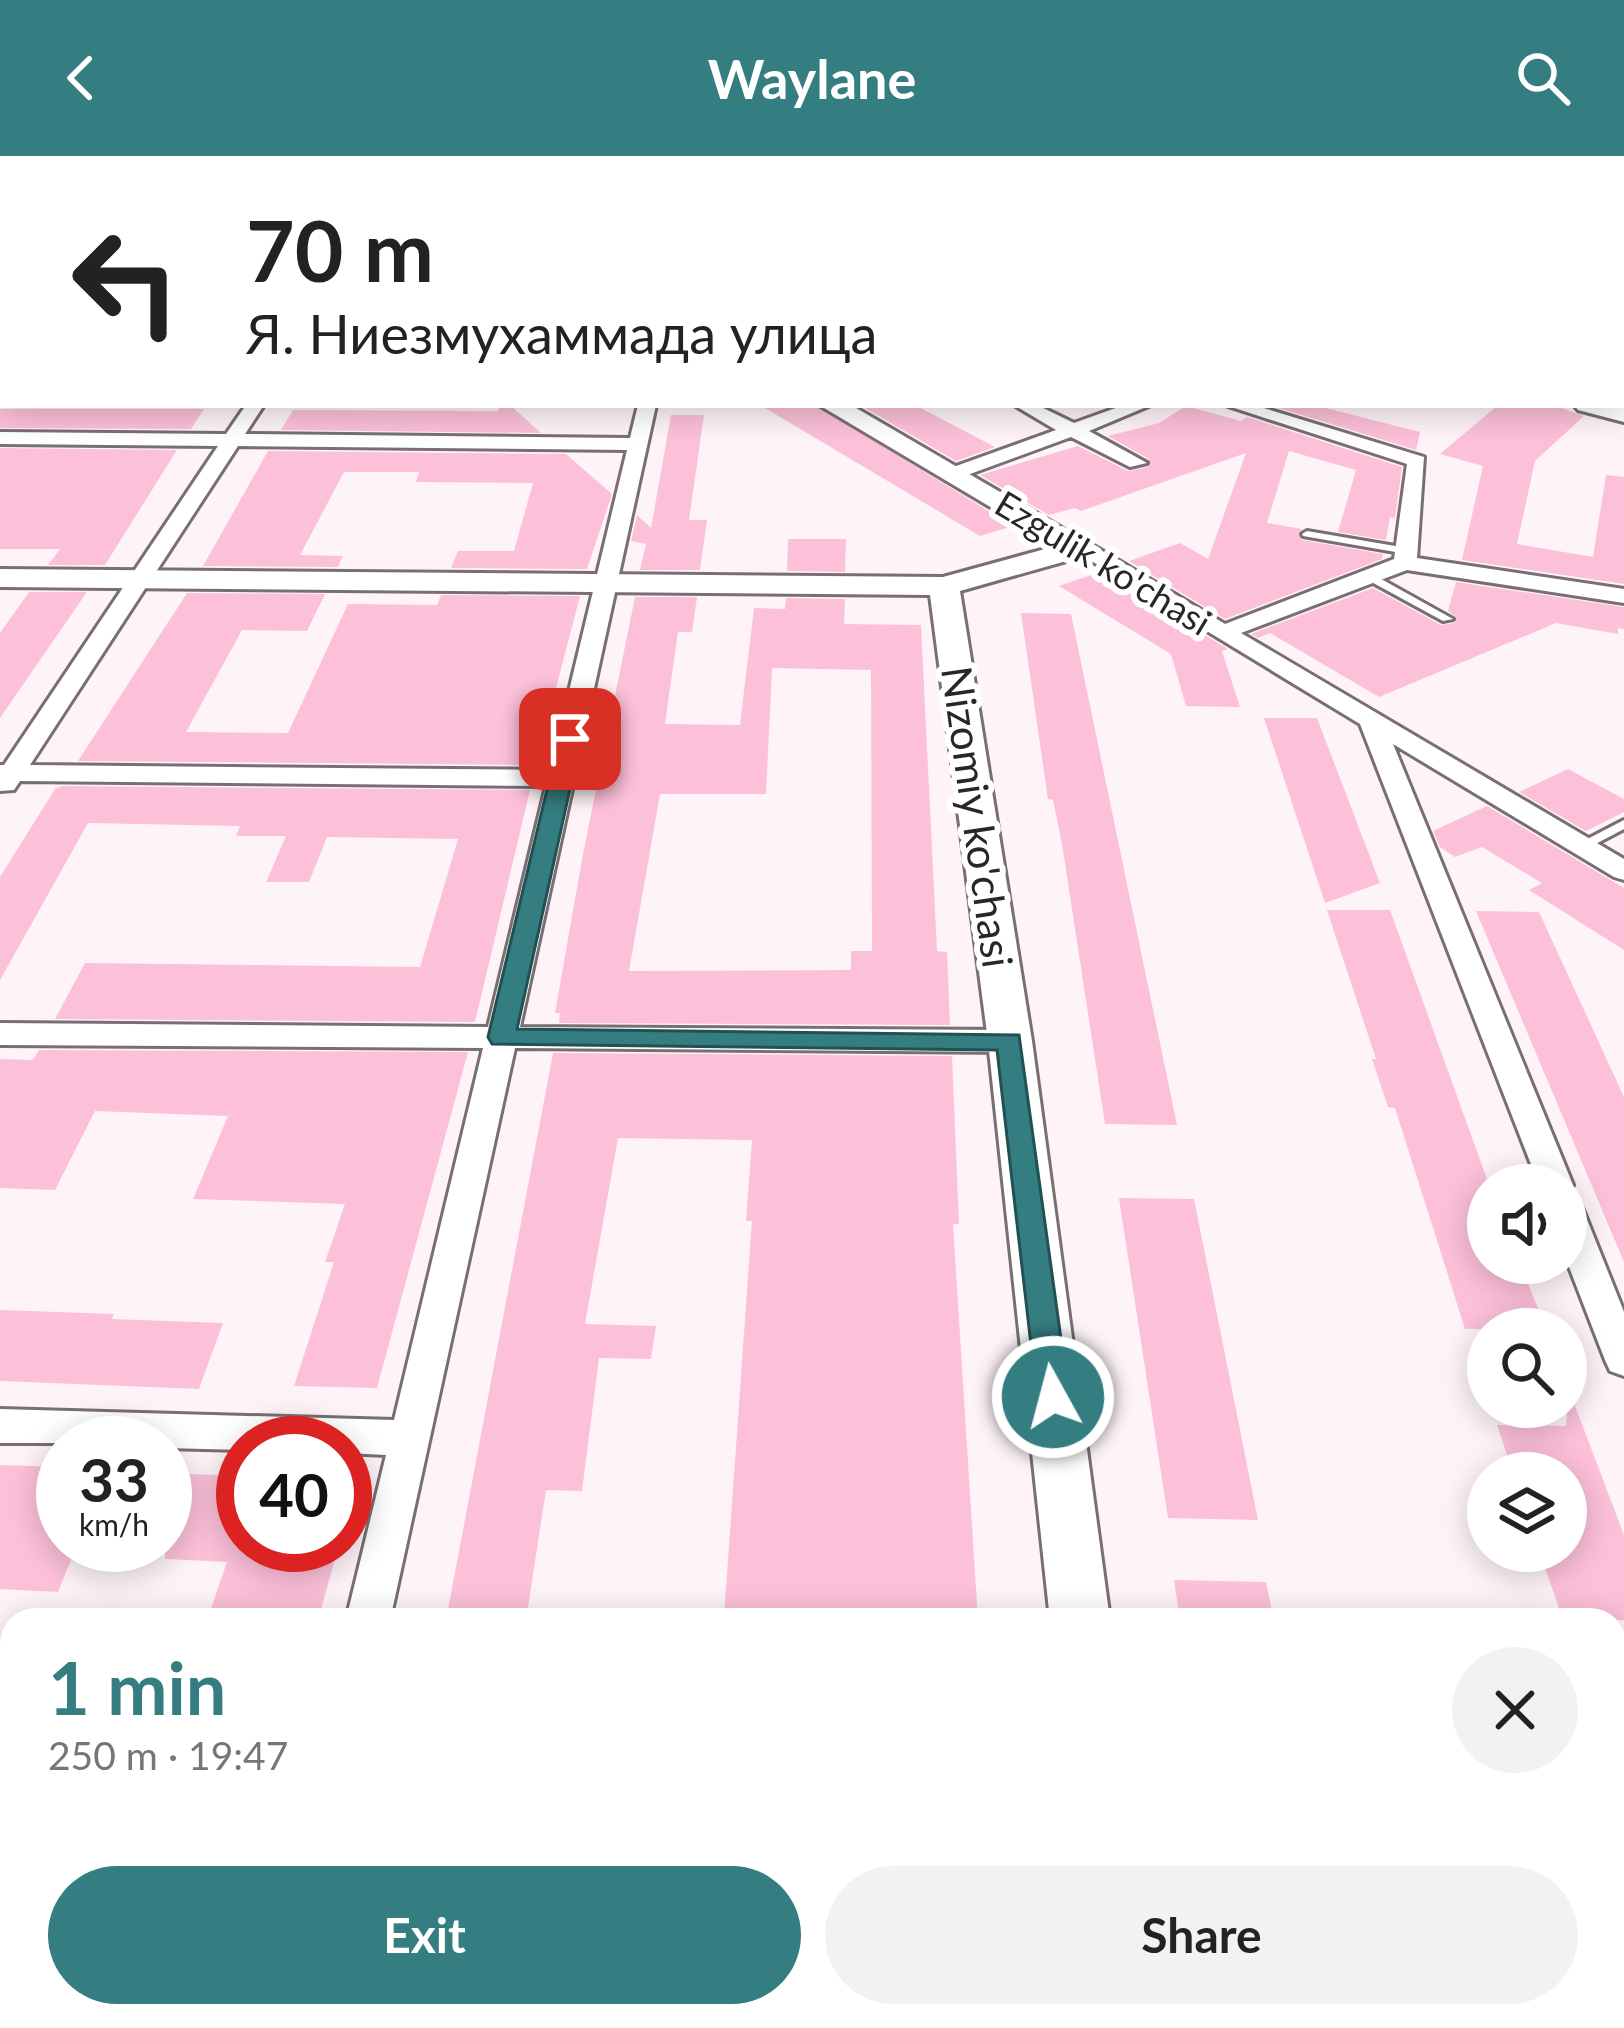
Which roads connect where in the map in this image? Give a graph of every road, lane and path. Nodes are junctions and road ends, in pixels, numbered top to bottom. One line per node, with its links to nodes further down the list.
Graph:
1 (253, 408): 9 (street)
2 (646, 408): 10 (street)
3 (837, 408): 12 (street, Ezgulik ko'chasi)
4 (1029, 408): 7 (street)
5 (1134, 408): 7 (street)
6 (1244, 408): 15 (street)
7 (1073, 430): 11 (street); 12 (street)
8 (0, 437): 9 (street)
9 (232, 440): 10 (street); 18 (street)
10 (638, 444): 19 (street)
11 (1137, 463)
12 (952, 474): 14 (street, Ezgulik ko'chasi)
13 (1306, 534): 15 (lane)
14 (1081, 548): 20 (street); 23 (street, Ezgulik ko'chasi)
15 (1406, 557): 16 (street); 21 (street)
16 (1370, 577): 22 (lane); 23 (street)
17 (0, 578): 18 (street)
18 (139, 580): 19 (street); 26 (street)
19 (605, 585): 20 (street); 25 (street)
20 (944, 586): 32 (street, Nizomiy ko'chasi)
21 (1624, 596)
22 (1448, 619)
23 (1221, 633): 24 (street, Ezgulik ko'chasi)
24 (1372, 725): 28 (street, Ezgulik ko'chasi); 33 (street)
25 (561, 778): 26 (street); 31 (street)
26 (4, 779)
27 (1624, 824): 28 (lane)
28 (1581, 846): 29 (street, Ezgulik ko'chasi)
29 (1624, 871)
30 (0, 1034): 31 (street)
31 (502, 1037): 32 (street); 37 (street)
32 (1010, 1041): 39 (street, Nizomiy ko'chasi)
33 (1548, 1164)
34 (1587, 1266): 35 (street)
35 (1624, 1360)
36 (0, 1426): 37 (street)
37 (410, 1438): 38 (street)
38 (371, 1608)
39 (1079, 1608)

